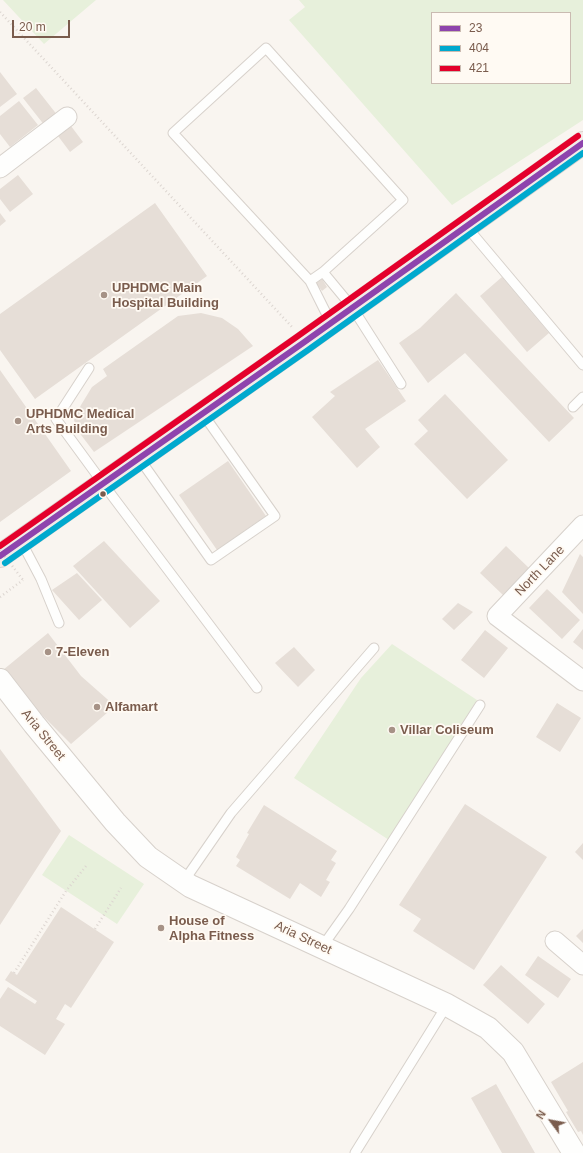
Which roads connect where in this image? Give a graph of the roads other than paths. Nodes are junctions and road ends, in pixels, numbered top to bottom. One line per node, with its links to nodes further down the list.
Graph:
1 (67, 117): 3 (street)
2 (583, 142): 4 (highway)
3 (3, 161)
4 (466, 226): 7 (highway); 9 (lane)
5 (323, 272): 6 (lane); 6 (lane); 7 (lane)
6 (310, 281): 8 (lane)
7 (352, 307): 8 (highway); 11 (lane)
8 (331, 323): 14 (highway)
9 (583, 365)
10 (89, 368): 16 (lane)
11 (401, 384)
12 (583, 397): 13 (lane)
13 (573, 407)
14 (203, 414): 15 (highway); 15 (lane)
15 (139, 458): 16 (highway)
16 (103, 483): 18 (highway); 24 (lane)
17 (583, 526): 23 (street, North Lane)
18 (21, 541): 19 (highway); 20 (lane)
19 (0, 556)
20 (59, 623)
21 (374, 648): 26 (lane)
22 (0, 680): 26 (street, Aria Street)
23 (583, 681)
24 (257, 688)
25 (480, 705): 28 (lane)
26 (184, 881): 28 (street, Aria Street)
27 (555, 941): 29 (street)
28 (322, 947): 30 (street, Aria Street)
29 (583, 965)
30 (447, 1005): 31 (lane); 32 (street, Aria Street)
31 (355, 1153)
32 (574, 1153)

